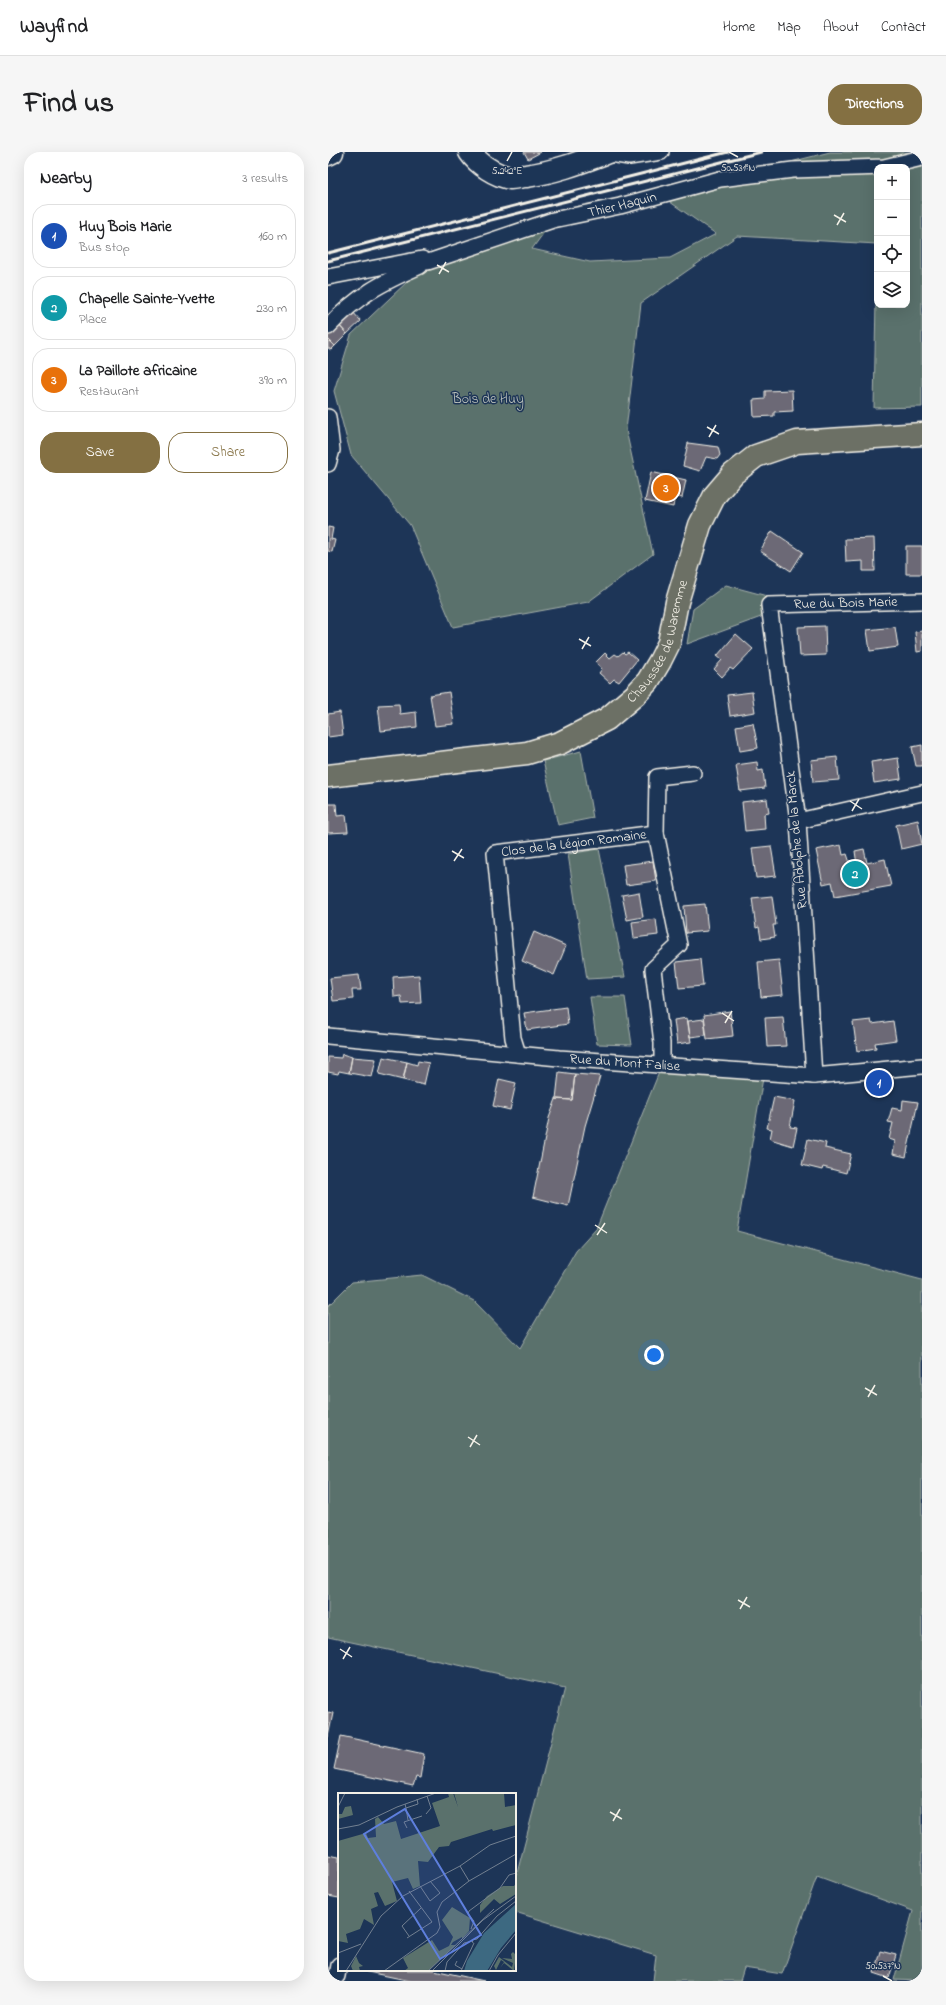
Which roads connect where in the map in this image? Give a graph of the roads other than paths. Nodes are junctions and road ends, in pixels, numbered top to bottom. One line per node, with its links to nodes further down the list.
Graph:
1 (332, 152): 5 (street)
2 (470, 152): 4 (street)
3 (660, 152): 4 (street)
4 (606, 153)
5 (328, 154)
6 (922, 158): 7 (street, Thier Haquin)
7 (428, 262): 8 (street, Thier Haquin); 9 (street)
8 (328, 277)
9 (328, 327)
10 (328, 417): 12 (street)
11 (922, 434): 16 (main road, Chaussée de Waremme)
12 (328, 464)
13 (922, 601): 14 (street, Rue du Bois Marie)
14 (769, 605): 18 (street, Rue Adolphe de la Marck)
15 (693, 773): 19 (street)
16 (328, 776)
17 (922, 793): 18 (street)
18 (798, 821): 24 (street, Rue Adolphe de la Marck)
19 (656, 833): 21 (street, Clos de la Légion Romaine); 22 (street, Clos de la Légion Romaine)
20 (328, 1036): 21 (street, Rue du Mont Falise)
21 (518, 1054): 22 (street, Rue du Mont Falise)
22 (662, 1065): 24 (street, Rue du Mont Falise)
23 (922, 1066): 24 (street, Rue du Mont Falise)
24 (814, 1076)
25 (338, 1970): 26 (street)
26 (328, 1980)

